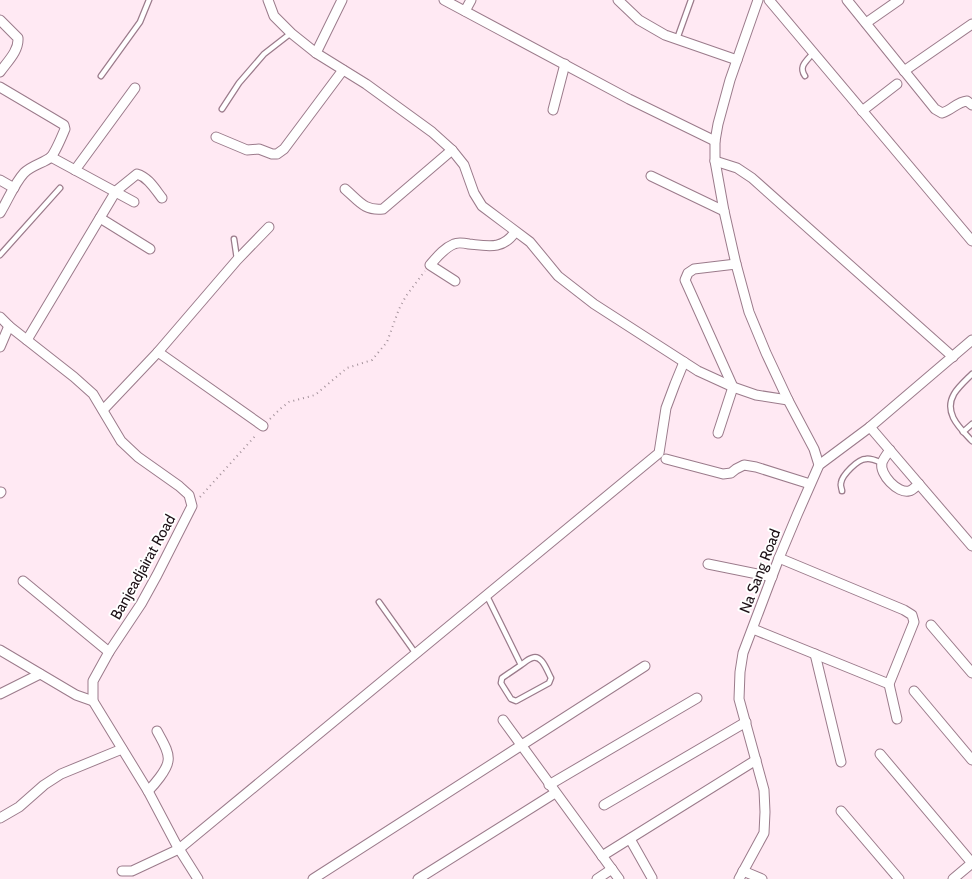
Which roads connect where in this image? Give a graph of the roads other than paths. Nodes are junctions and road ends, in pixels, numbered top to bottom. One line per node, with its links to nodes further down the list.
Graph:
1 (149, 0): 26 (lane)
2 (342, 0): 19 (street)
3 (444, 0): 12 (street)
4 (471, 0): 13 (street)
5 (618, 0): 18 (street)
6 (691, 0): 18 (lane)
7 (758, 0): 21 (street)
8 (769, 0): 20 (street)
9 (847, 0): 15 (street)
10 (899, 0): 15 (street)
11 (269, 2): 17 (street)
12 (454, 2): 13 (street)
13 (465, 11): 22 (street)
14 (0, 20): 25 (street)
15 (866, 24): 24 (street)
16 (972, 24): 24 (street)
17 (291, 33): 19 (street); 32 (lane)
18 (677, 40): 21 (street)
19 (316, 53): 23 (street)
20 (813, 53): 27 (lane); 34 (street)
21 (737, 60): 36 (street)
22 (565, 64): 33 (street); 36 (street)
23 (343, 70): 35 (street); 37 (street)
24 (904, 71): 31 (street)
25 (0, 72)
26 (102, 76)
27 (805, 76)
28 (897, 84): 34 (street)
29 (0, 87): 38 (street)
30 (135, 88): 40 (street)
31 (972, 105)
32 (222, 109)
33 (553, 110)
34 (862, 111): 55 (street)
35 (216, 136)
36 (715, 141): 39 (street)
37 (452, 150): 45 (street); 53 (street)
38 (50, 157): 40 (street); 43 (street)
39 (715, 161): 49 (street); 67 (street)
40 (75, 170): 46 (street)
41 (651, 176): 49 (street)
42 (0, 180): 43 (street)
43 (14, 188): 50 (street)
44 (60, 188): 57 (lane)
45 (345, 190)
46 (116, 191): 47 (street); 48 (street); 51 (street)
47 (162, 198)
48 (134, 202)
49 (724, 210): 59 (street)
50 (0, 213)
51 (100, 218): 56 (street); 63 (street)
52 (269, 227): 58 (street)
53 (515, 232): 60 (street); 68 (street)
54 (234, 239): 58 (lane)
55 (972, 241)
56 (150, 249)
57 (0, 255)
58 (237, 260): 66 (street)
59 (736, 264): 70 (street); 71 (street)
60 (455, 281)
61 (0, 317): 62 (street, Banjeadjairat Road)
62 (9, 326): 63 (street, Banjeadjairat Road); 65 (street)
63 (27, 340): 72 (street, Banjeadjairat Road)
64 (972, 340): 67 (street)
65 (0, 347)
66 (158, 352): 72 (street); 74 (street)
67 (953, 356): 75 (street)
68 (684, 362): 70 (street); 91 (street)
69 (972, 374): 76 (lane)
70 (733, 387): 71 (street); 77 (street)
71 (788, 400): 82 (street)
72 (103, 410): 96 (street, Banjeadjairat Road)
73 (972, 424): 76 (lane)
74 (263, 426)
75 (870, 427): 79 (street); 82 (street)
76 (963, 432): 78 (lane)
77 (718, 433)
78 (972, 441)
79 (890, 450): 81 (street); 84 (street)
80 (666, 459): 83 (street)
81 (882, 463): 84 (street); 85 (lane)
82 (818, 465): 83 (street, Na Sang Road)
83 (810, 484): 87 (street, Na Sang Road)
84 (919, 484): 86 (street)
85 (842, 491)
86 (972, 546)
87 (779, 558): 89 (street, Na Sang Road); 103 (street)
88 (708, 564): 89 (street)
89 (772, 577): 94 (street, Na Sang Road)
90 (23, 581): 96 (street)
91 (487, 595): 97 (street); 99 (lane)
92 (379, 602): 97 (lane)
93 (931, 624): 101 (street)
94 (752, 629): 98 (street); 110 (street, Na Sang Road)
95 (0, 650): 102 (street)
96 (108, 652): 107 (street, Banjeadjairat Road)
97 (416, 654): 125 (street)
98 (815, 654): 103 (street); 117 (street)
99 (521, 665): 99 (lane)
100 (645, 666): 112 (street)
101 (972, 673)
102 (40, 674): 105 (street); 107 (street)
103 (889, 684): 108 (street)
104 (914, 691): 116 (street)
105 (0, 694)
106 (697, 698): 118 (street)
107 (94, 701): 113 (street)
108 (898, 719)
109 (502, 720): 112 (street)
110 (746, 722): 115 (street, Na Sang Road); 121 (street)
111 (157, 731): 119 (street)
112 (521, 746): 118 (street); 130 (street)
113 (122, 749): 119 (street); 123 (street)
114 (880, 754): 138 (street)
115 (756, 760): 124 (street); 129 (street, Na Sang Road)
116 (972, 760)
117 (841, 762)
118 (549, 785): 120 (street)
119 (148, 791): 125 (street)
120 (555, 793): 126 (street); 133 (street)
121 (604, 805)
122 (841, 811): 137 (street)
123 (0, 818)
124 (630, 838): 126 (street); 131 (street)
125 (179, 849): 128 (street); 132 (street)
126 (602, 856): 127 (street)
127 (612, 869): 134 (street); 135 (street)
128 (122, 871)
129 (741, 875): 136 (street)
130 (316, 878)
131 (652, 878)
132 (198, 879)
133 (418, 879)
134 (597, 879)
135 (618, 879)
136 (762, 879)
137 (899, 879)
138 (953, 879)

